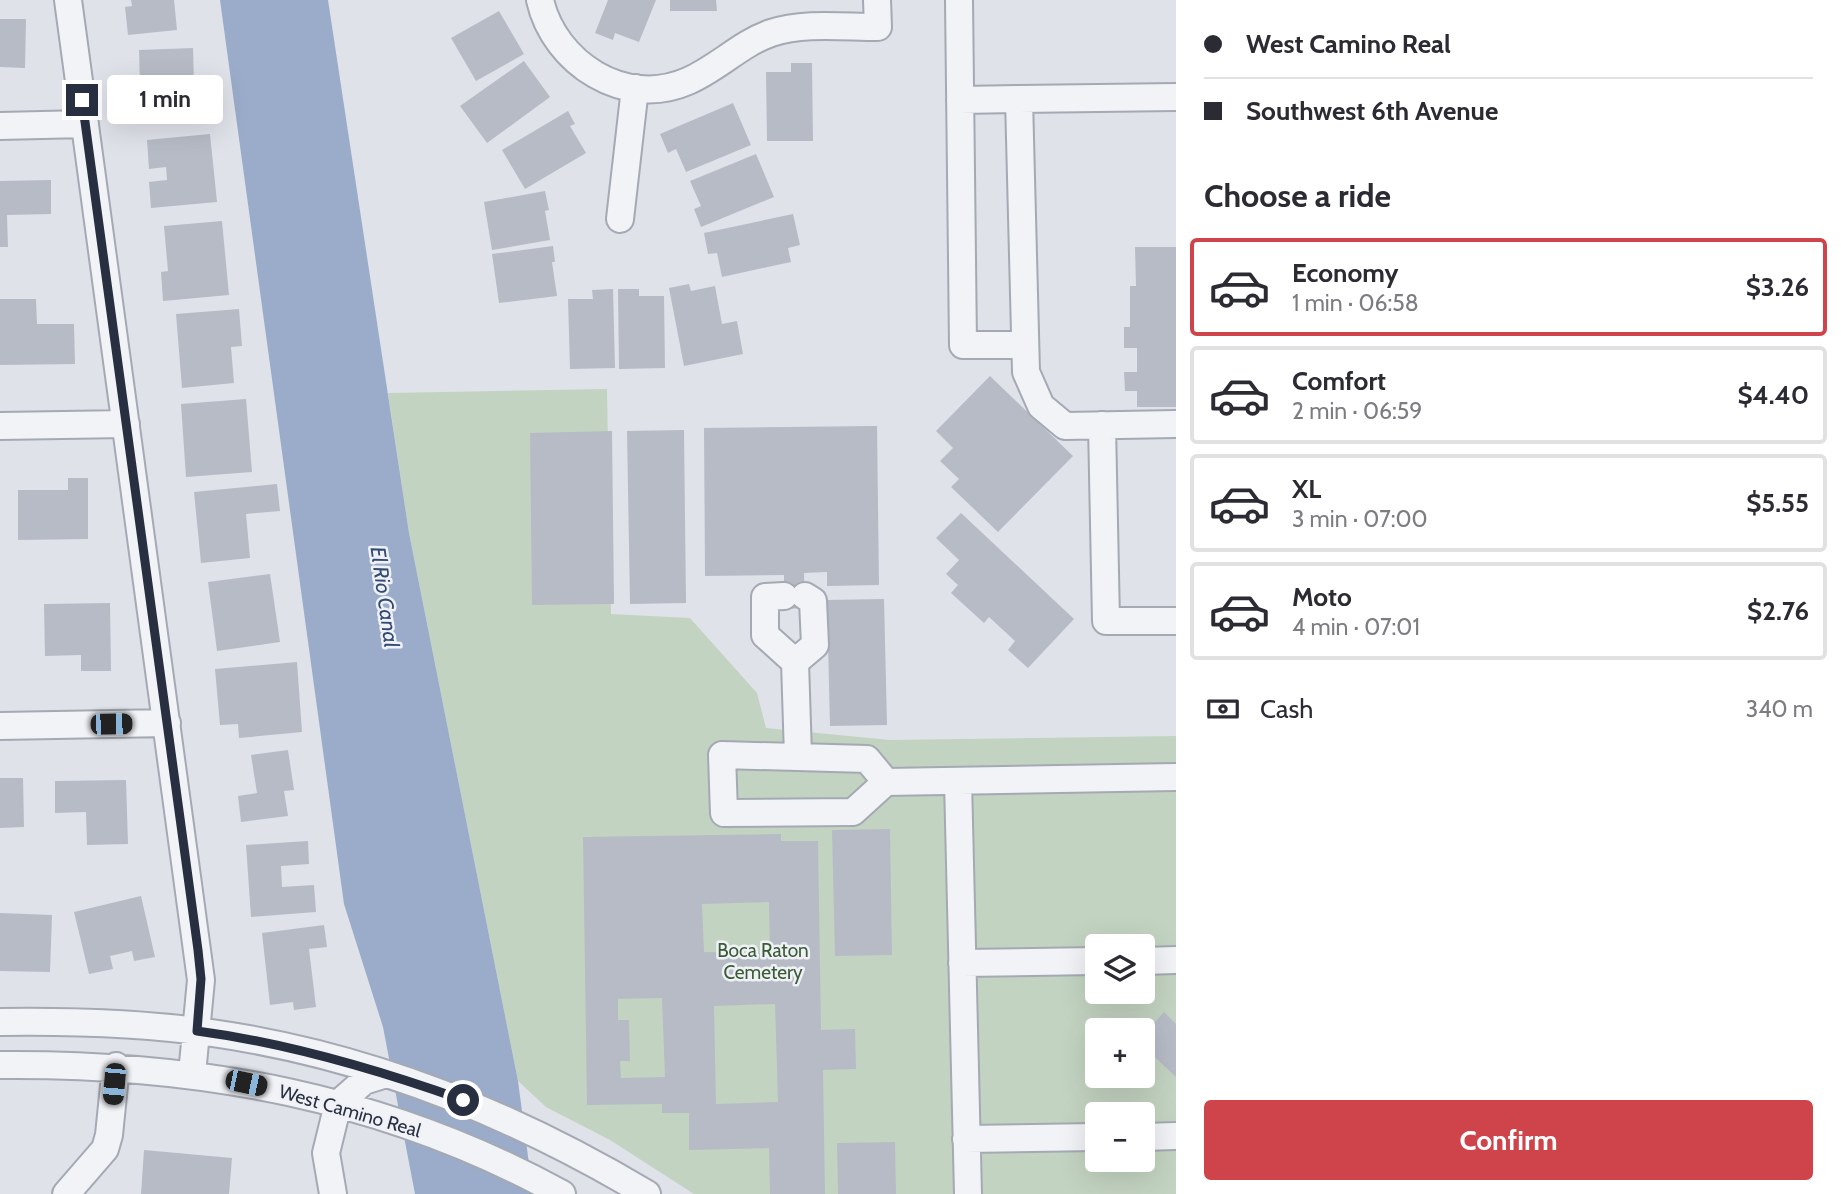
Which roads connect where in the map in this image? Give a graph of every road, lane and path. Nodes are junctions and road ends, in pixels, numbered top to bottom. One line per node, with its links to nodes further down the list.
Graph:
1 (68, 0): 9 (street)
2 (540, 0): 5 (street)
3 (877, 0): 5 (street)
4 (959, 0): 8 (street)
5 (635, 89): 11 (street)
6 (1176, 97): 7 (street)
7 (1019, 99): 8 (street); 12 (street)
8 (960, 100): 12 (street)
9 (85, 124): 10 (street); 13 (street)
10 (0, 126)
11 (620, 219)
12 (1025, 345): 15 (street)
13 (126, 424): 16 (street); 19 (street)
14 (1176, 424): 15 (street)
15 (1102, 425): 17 (street)
16 (0, 426)
17 (1176, 621)
18 (795, 662): 18 (street); 21 (street)
19 (167, 723): 20 (street); 30 (street)
20 (0, 726)
21 (798, 756): 24 (street); 24 (street)
22 (1176, 778): 23 (street)
23 (958, 781): 24 (street); 28 (street)
24 (886, 782)
25 (1176, 960): 27 (street)
26 (1085, 961): 28 (street)
27 (1155, 961)
28 (962, 963): 39 (street)
29 (0, 1022): 30 (street)
30 (197, 1031): 33 (street); 34 (street)
31 (0, 1065): 32 (street, West Camino Real)
32 (116, 1066): 33 (street, West Camino Real); 41 (street)
33 (192, 1074): 35 (street, West Camino Real)
34 (386, 1074): 35 (street); 43 (street)
35 (338, 1104): 40 (street, West Camino Real); 42 (street)
36 (1176, 1136): 38 (street)
37 (1085, 1137): 39 (street)
38 (1155, 1137)
39 (966, 1139): 44 (street)
40 (555, 1190)
41 (66, 1194)
42 (333, 1194)
43 (647, 1194)
44 (968, 1194)

